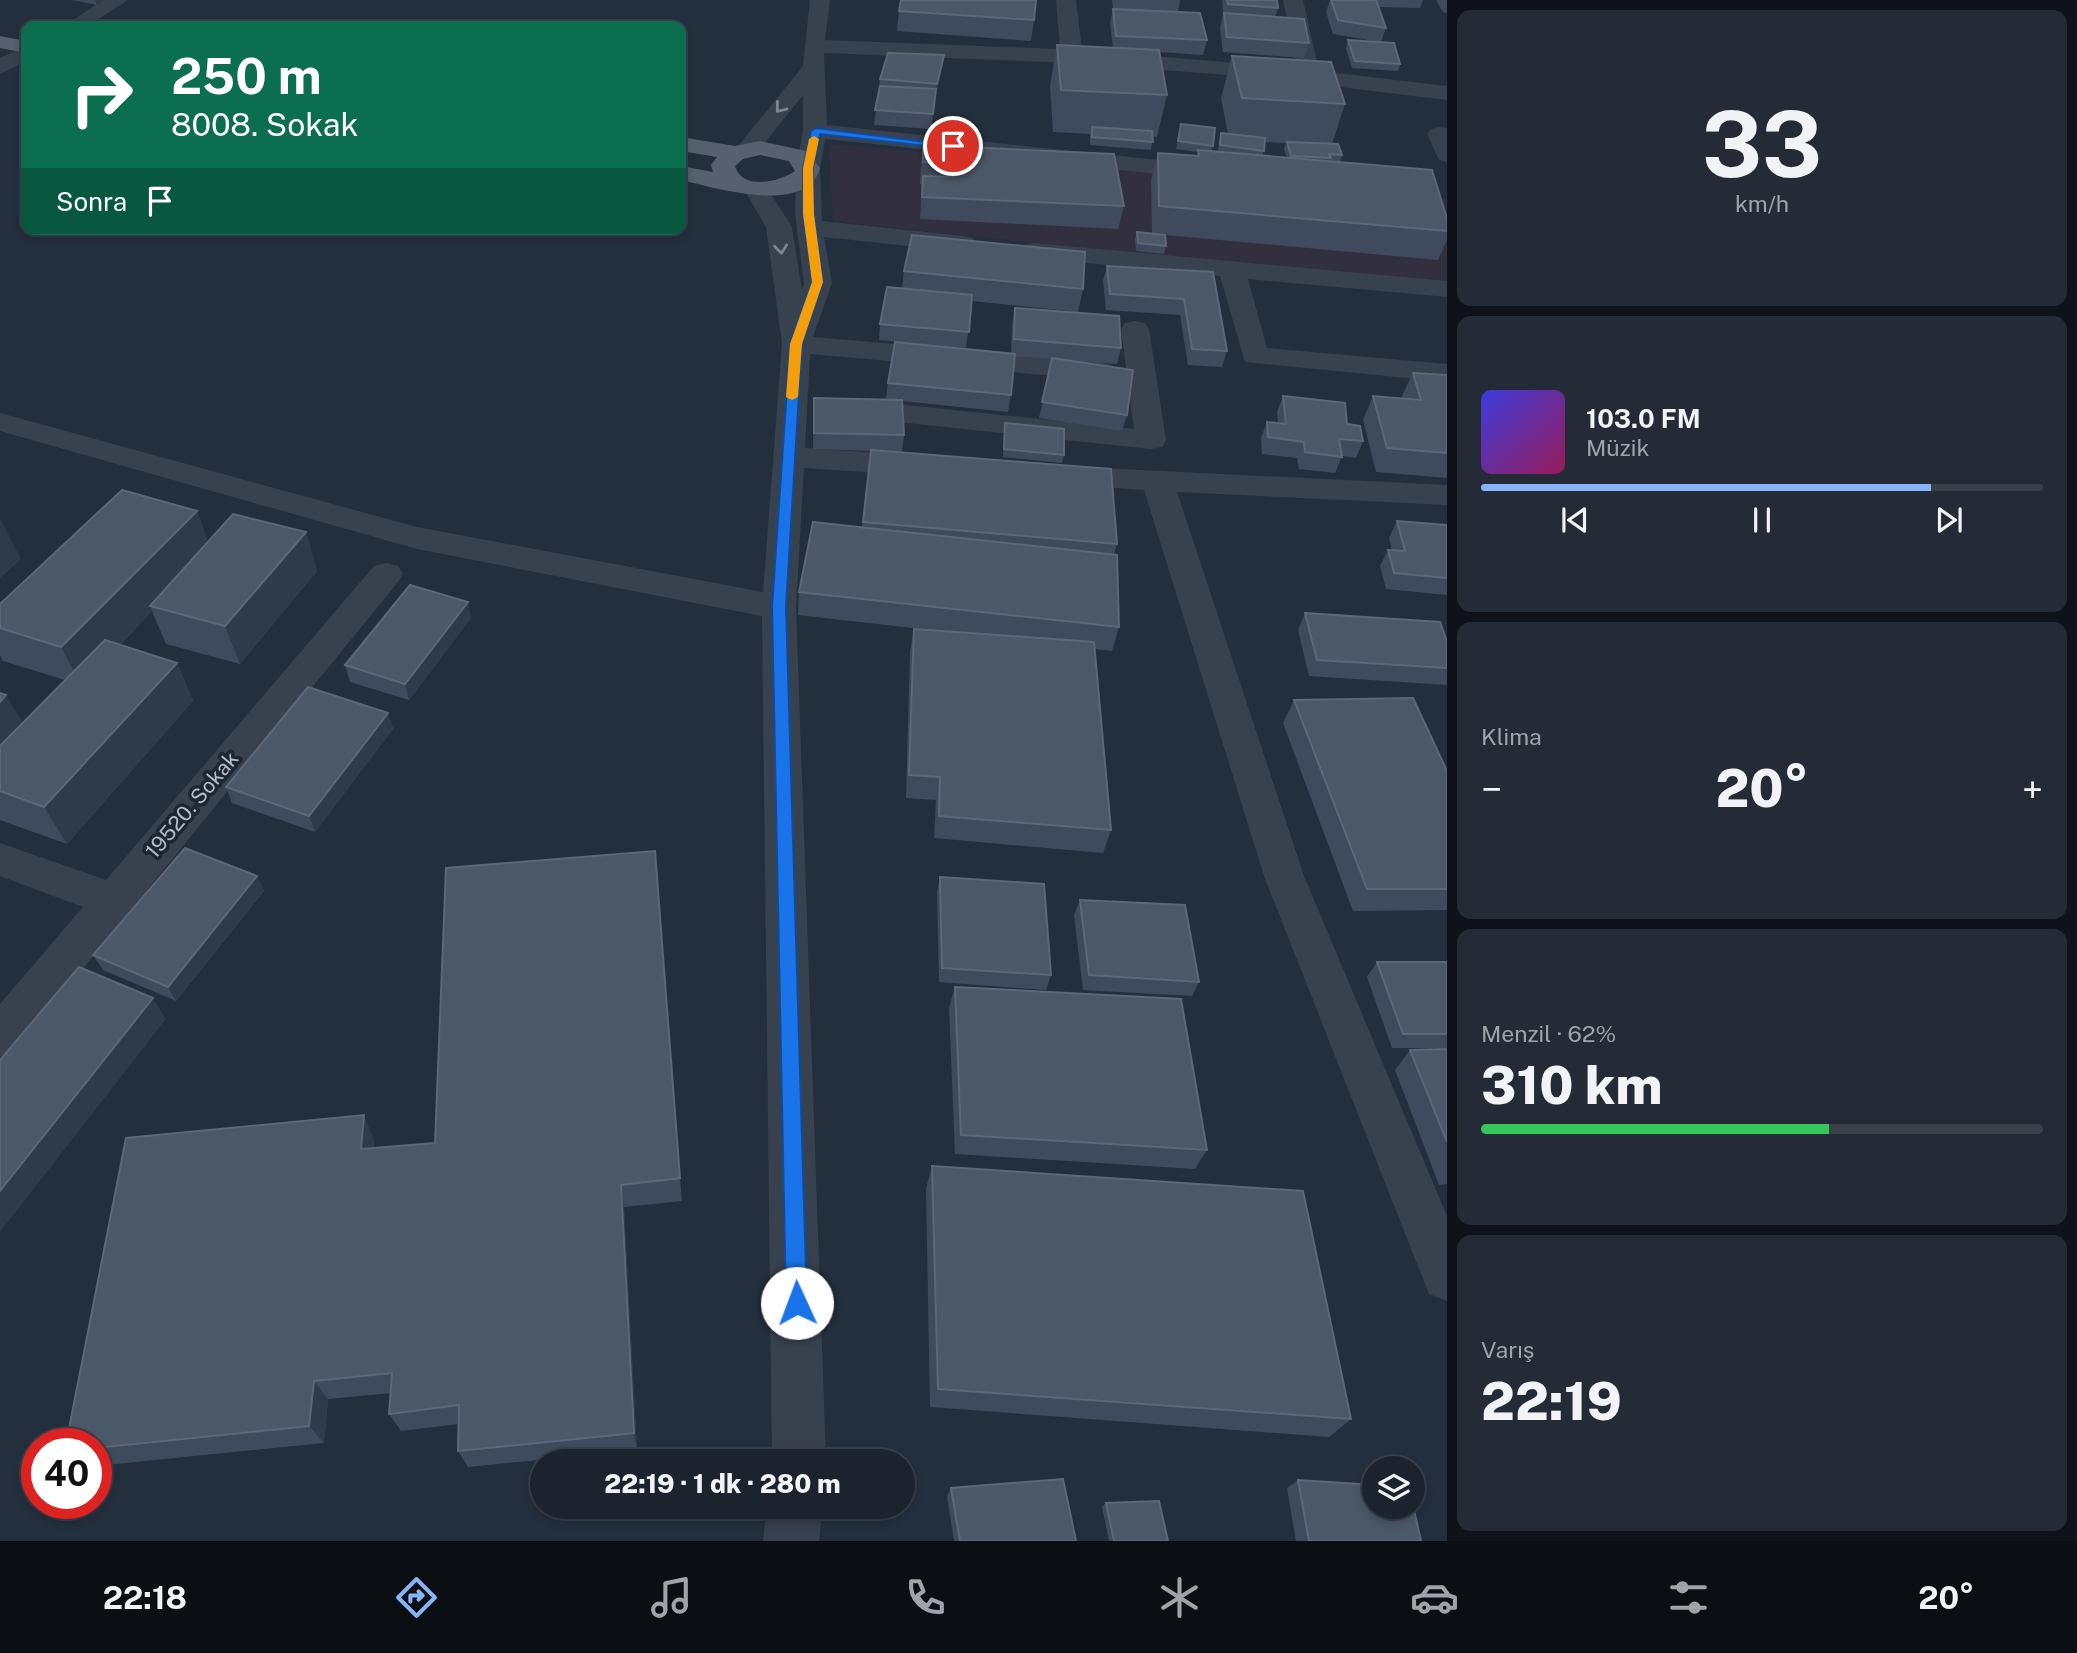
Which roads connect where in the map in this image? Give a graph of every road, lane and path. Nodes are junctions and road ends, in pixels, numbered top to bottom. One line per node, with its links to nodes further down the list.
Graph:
1 (118, 0): 5 (street)
2 (820, 0): 11 (street)
3 (1066, 0): 12 (street)
4 (1293, 0): 14 (street)
5 (82, 21)
6 (0, 26): 7 (main road)
7 (21, 30)
8 (0, 42): 9 (main road)
9 (21, 48)
10 (21, 52): 13 (street)
11 (813, 56): 12 (street); 16 (street); 19 (street, one-way to 19)
12 (1072, 56): 14 (street)
13 (0, 67)
14 (1310, 79): 15 (street)
15 (1447, 93)
16 (816, 131): 21 (street); 23 (street)
17 (1447, 135): 20 (street)
18 (686, 145): 19 (main road)
19 (741, 152): 21 (main road); 24 (main road)
20 (1447, 155)
21 (808, 168): 24 (main road); 25 (street)
22 (686, 174): 24 (main road)
23 (1227, 175)
24 (745, 186): 31 (street, one-way to 31)
25 (811, 228): 26 (street); 31 (street)
26 (988, 246)
27 (1015, 249): 28 (street)
28 (1232, 271): 29 (street); 32 (street)
29 (1447, 289)
30 (1135, 329): 33 (street)
31 (796, 344): 33 (street); 34 (street)
32 (1447, 373)
33 (1140, 374): 34 (street)
34 (792, 402): 36 (street)
35 (0, 422): 42 (street)
36 (789, 457): 37 (street); 42 (street)
37 (953, 468)
38 (1035, 474): 39 (street)
39 (1158, 482): 40 (street); 46 (street)
40 (1447, 495)
41 (386, 575): 44 (street, 19520. Sokak)
42 (779, 607): 47 (street)
43 (0, 859): 44 (street)
44 (111, 900): 45 (street, 19520. Sokak)
45 (0, 1037)
46 (1442, 1250)
47 (799, 1449)
48 (793, 1519): 49 (street)
49 (791, 1541)

